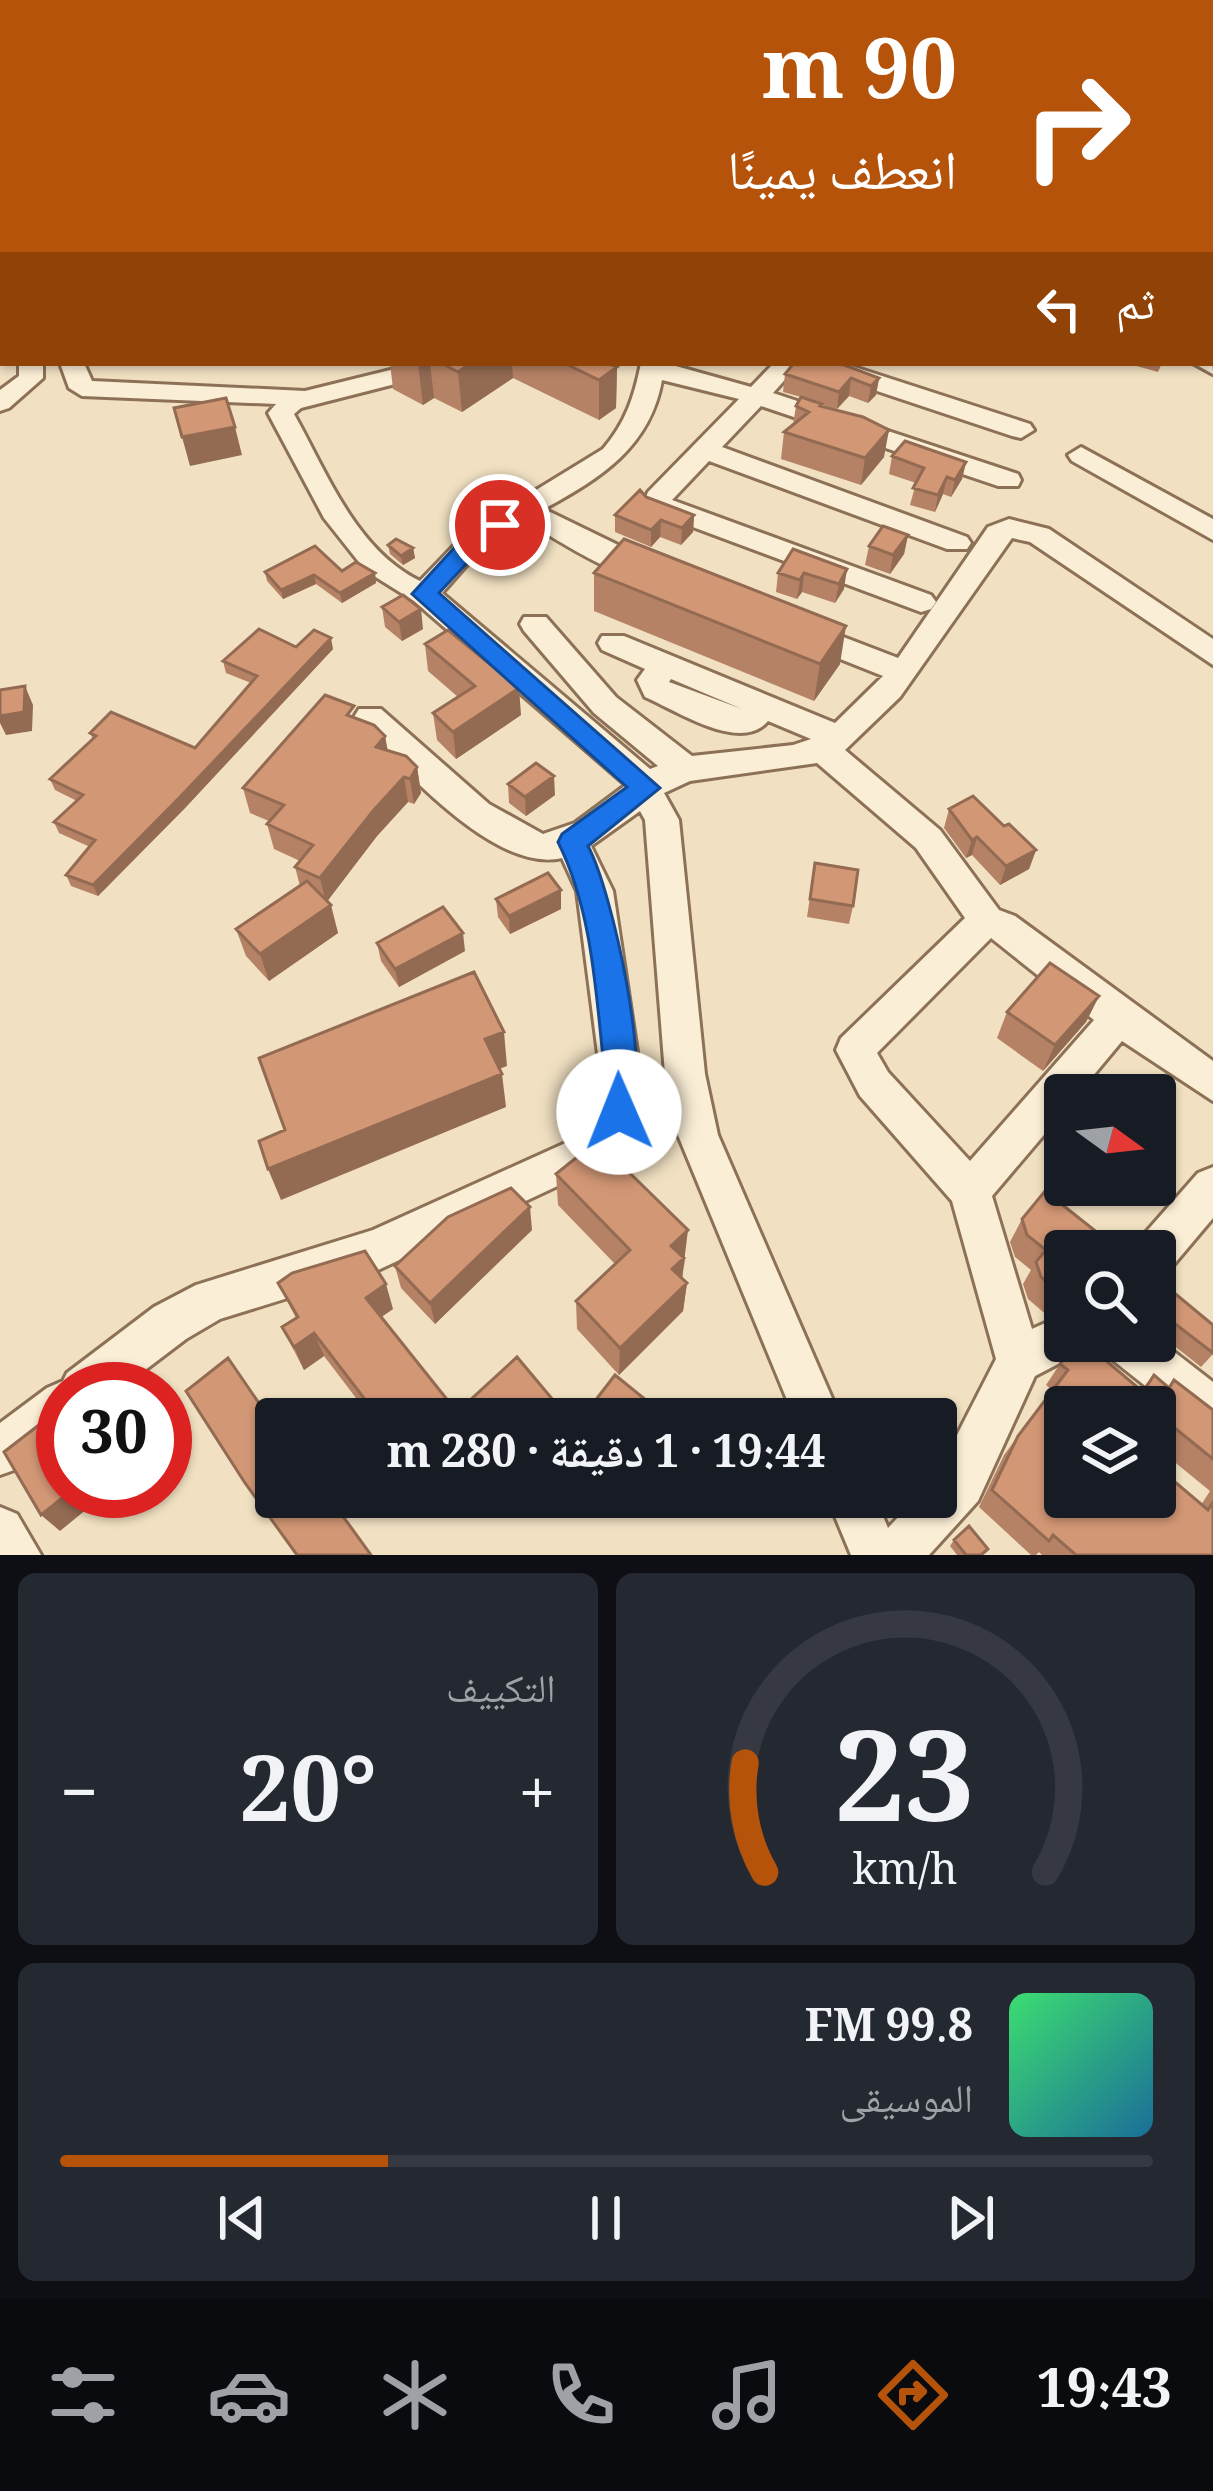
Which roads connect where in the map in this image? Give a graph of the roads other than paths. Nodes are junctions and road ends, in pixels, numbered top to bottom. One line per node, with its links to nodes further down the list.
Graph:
1 (31, 366): 10 (street)
2 (73, 366): 9 (street)
3 (421, 366): 7 (street)
4 (653, 366): 8 (street); 15 (street)
5 (785, 366): 8 (street)
6 (826, 366): 11 (street)
7 (384, 370): 9 (street)
8 (757, 396): 12 (street); 14 (street)
9 (297, 397): 19 (street)
10 (0, 403)
11 (1021, 430)
12 (705, 450): 17 (street); 20 (street)
13 (1081, 455): 16 (street)
14 (1008, 480)
15 (526, 510): 18 (street); 19 (street)
16 (1213, 531)
17 (957, 543)
18 (674, 581)
19 (424, 594): 29 (street)
20 (921, 602)
21 (778, 622): 25 (street)
22 (535, 624): 28 (street)
23 (614, 643): 27 (street)
24 (1213, 654): 25 (street)
25 (902, 671): 27 (street)
26 (370, 717): 30 (street)
27 (831, 743): 28 (street); 31 (street)
28 (685, 769): 29 (street)
29 (646, 788): 30 (street); 41 (street)
30 (572, 842): 39 (street)
31 (986, 920): 32 (street); 35 (street)
32 (1119, 1018): 33 (street); 35 (street)
33 (1213, 1083)
34 (1213, 1187): 36 (street)
35 (970, 1190): 38 (street)
36 (1175, 1230)
37 (1044, 1347): 38 (street)
38 (1019, 1360): 49 (street)
39 (119, 1362)
40 (1151, 1362): 42 (street)
41 (809, 1398)
42 (1213, 1411)
43 (36, 1425): 44 (street)
44 (0, 1452)
45 (860, 1518): 48 (street)
46 (0, 1531): 47 (street)
47 (17, 1555)
48 (875, 1555)
49 (896, 1555)

